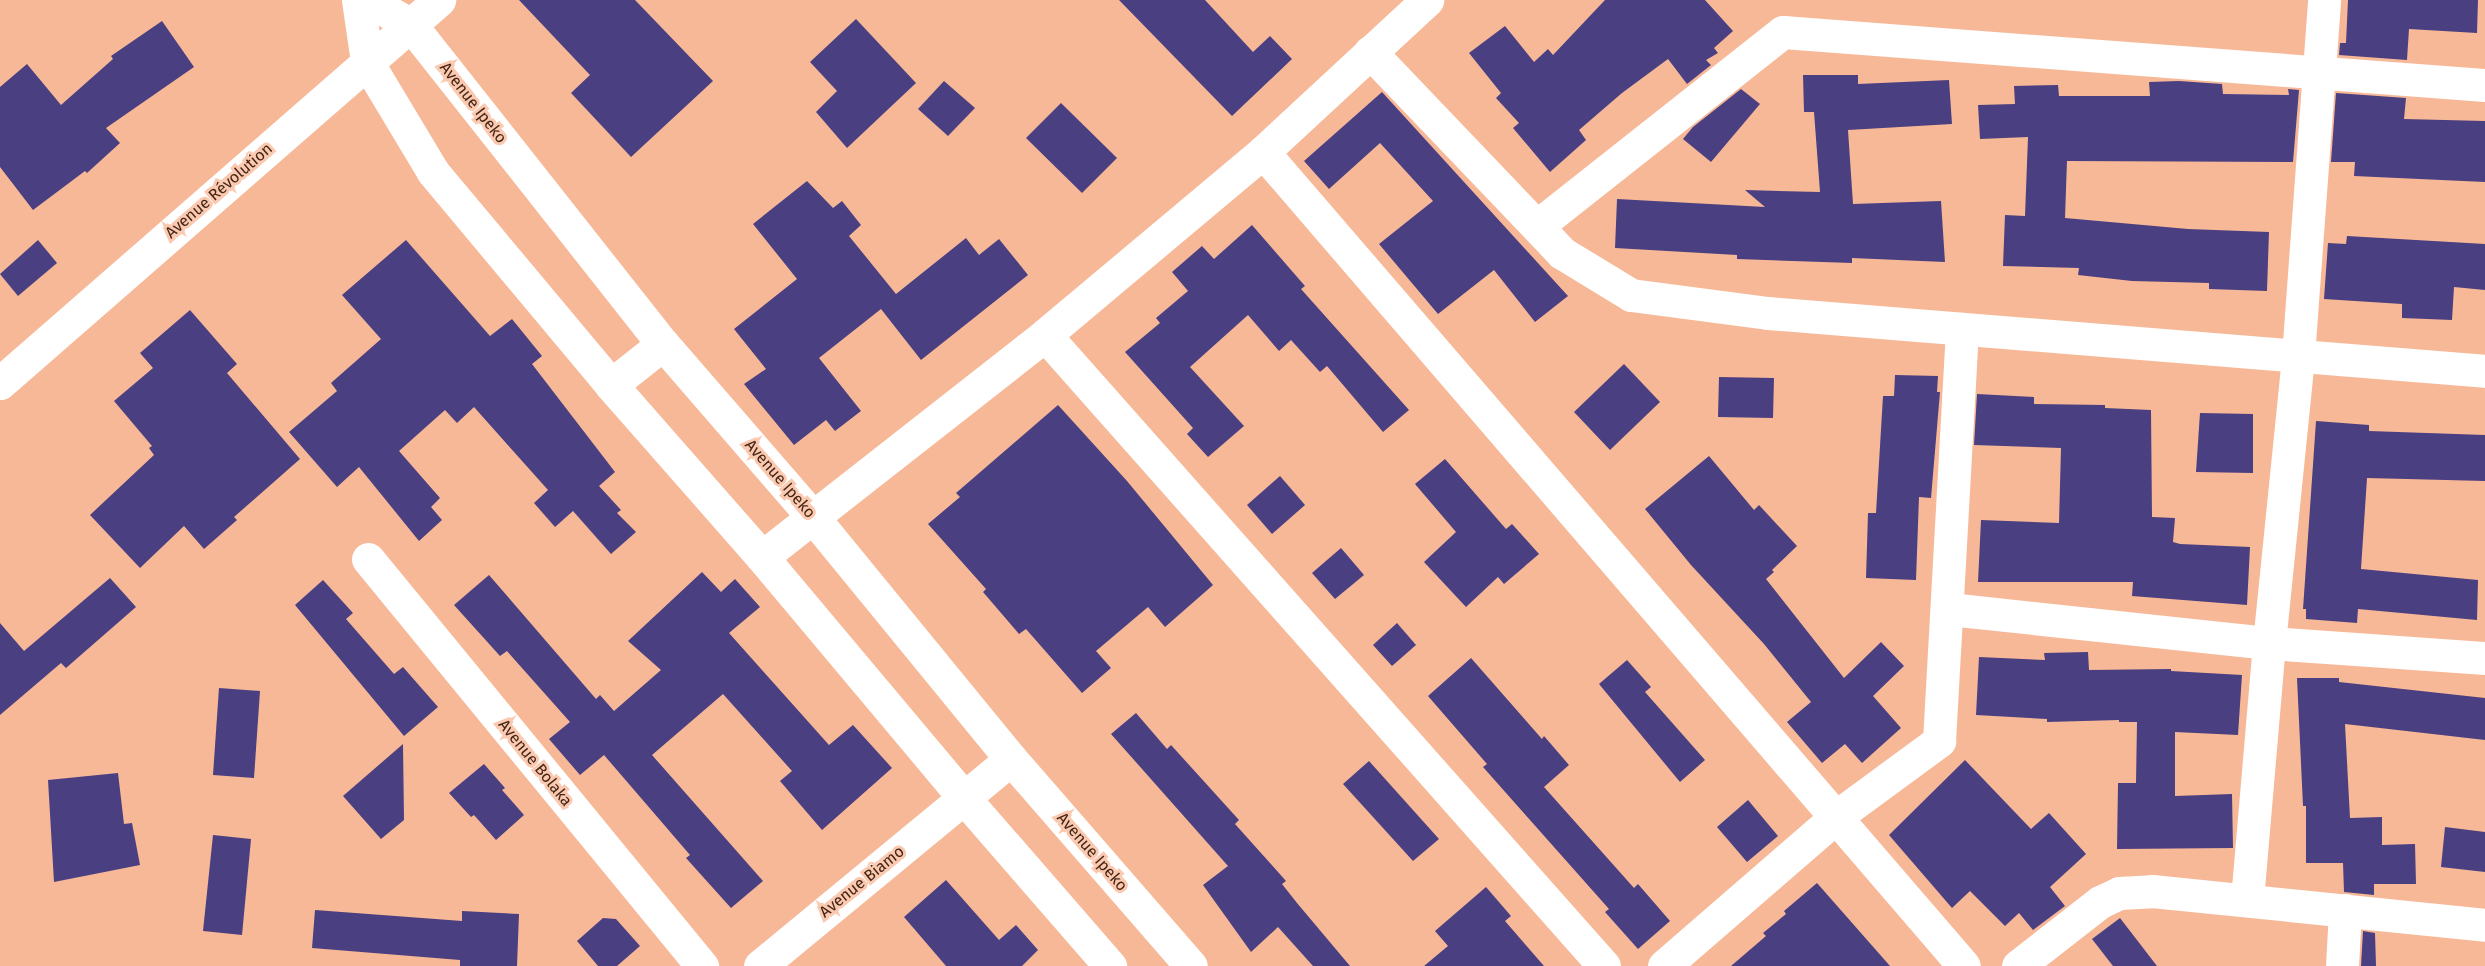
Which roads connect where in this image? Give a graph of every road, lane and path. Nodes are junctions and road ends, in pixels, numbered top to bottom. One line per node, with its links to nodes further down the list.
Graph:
1 (358, 0): 8 (street)
2 (367, 0): 6 (street, Avenue Ipeko)
3 (439, 0): 6 (street, Avenue Révolution)
4 (1427, 0): 7 (street)
5 (2324, 0): 9 (street)
6 (410, 24): 8 (street, Avenue Révolution); 15 (street, Avenue Ipeko)
7 (1370, 52): 11 (street); 12 (street)
8 (367, 62): 18 (street, Avenue Révolution); 19 (street)
9 (2319, 72): 10 (street); 12 (street); 16 (street)
10 (2485, 85)
11 (1263, 152): 14 (street); 28 (street)
12 (1537, 226): 13 (street)
13 (1962, 328): 16 (street); 23 (street)
14 (1045, 335): 20 (street); 36 (street)
15 (663, 344): 19 (street); 20 (street, Avenue Ipeko)
16 (2298, 356): 17 (street); 24 (street)
17 (2485, 371)
18 (0, 382)
19 (610, 385): 21 (street)
20 (812, 516): 21 (street); 26 (street, Avenue Ipeko)
21 (762, 557): 27 (street)
22 (368, 559): 32 (street, Avenue Bolaka)
23 (1949, 609): 24 (street); 28 (street)
24 (2269, 643): 25 (street); 29 (street)
25 (2485, 658)
26 (1011, 759): 27 (street, Avenue Biamo); 35 (street, Avenue Ipeko)
27 (964, 798): 33 (street, Avenue Biamo); 34 (street)
28 (1837, 816): 37 (street); 38 (street)
29 (2247, 900): 30 (street); 39 (street)
30 (2345, 910): 31 (street); 40 (street)
31 (2485, 925)
32 (702, 966)
33 (760, 966)
34 (1110, 966)
35 (1191, 966)
36 (1604, 966)
37 (1664, 966)
38 (1964, 966)
39 (2018, 966)
40 (2342, 966)

